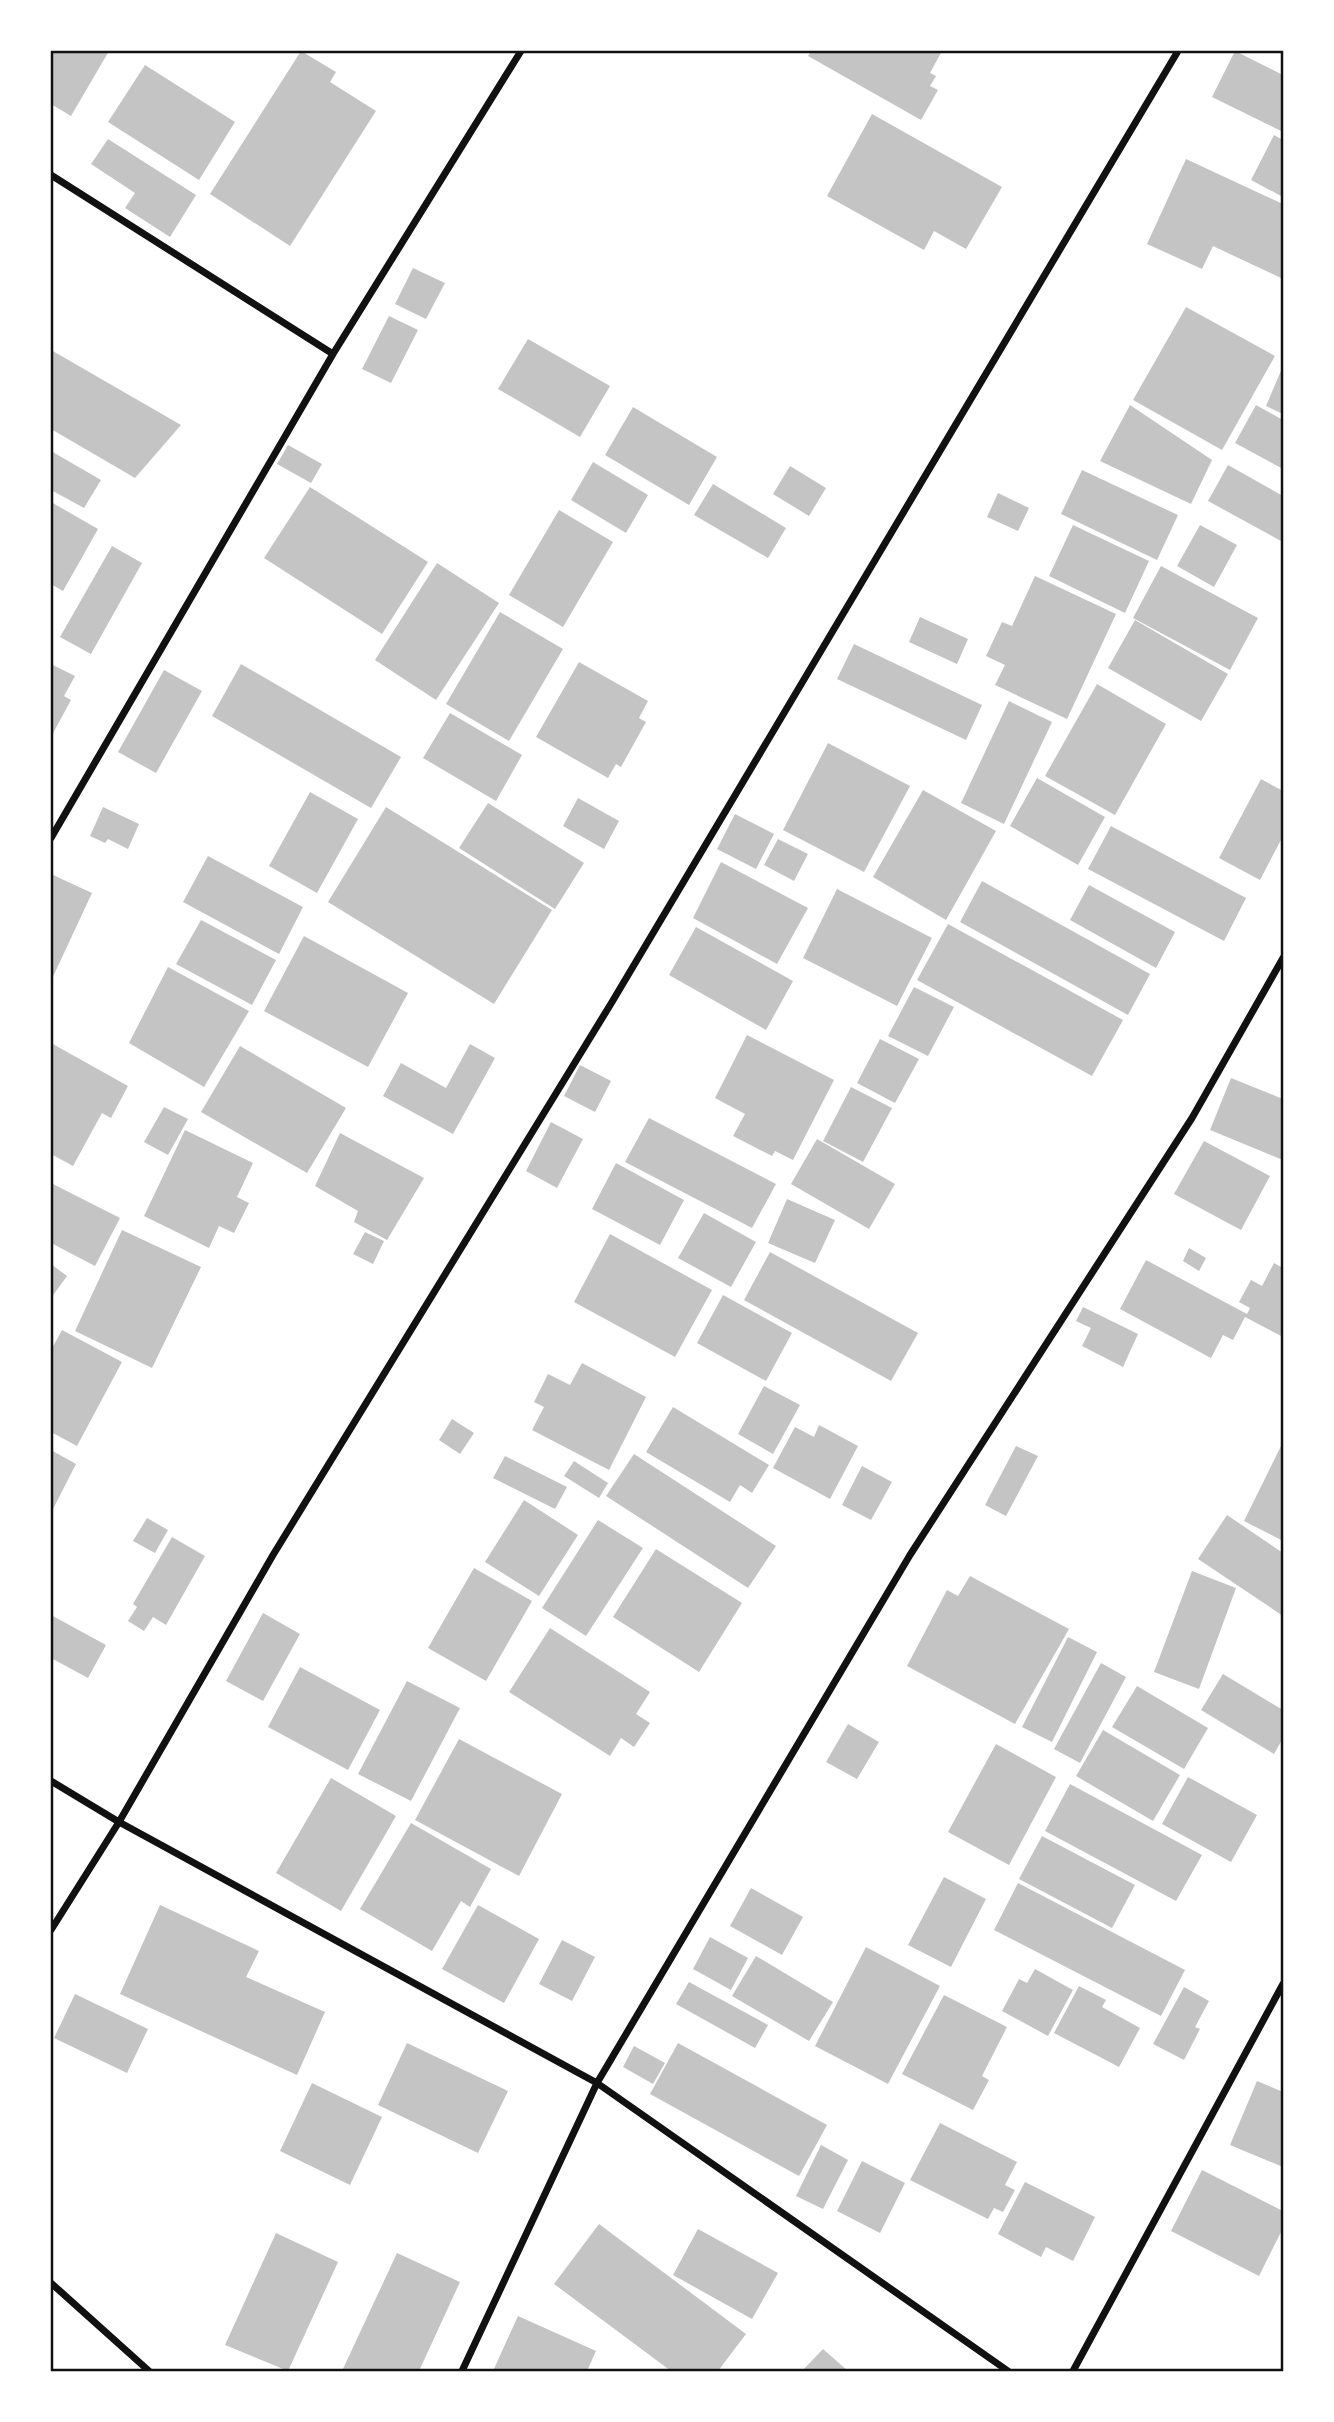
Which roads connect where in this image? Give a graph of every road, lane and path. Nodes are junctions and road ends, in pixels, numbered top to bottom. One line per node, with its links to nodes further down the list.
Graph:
1 (521, 51): 4 (street)
2 (1178, 51): 8 (street)
3 (51, 176): 4 (street)
4 (333, 354): 5 (street)
5 (51, 838)
6 (1283, 958): 11 (street)
7 (51, 1781): 8 (street)
8 (120, 1822): 9 (street); 11 (street)
9 (51, 1930)
10 (1283, 1984): 16 (street)
11 (597, 2083): 14 (street); 15 (street)
12 (51, 2283): 13 (street)
13 (149, 2371)
14 (462, 2371)
15 (1008, 2371)
16 (1073, 2371)

